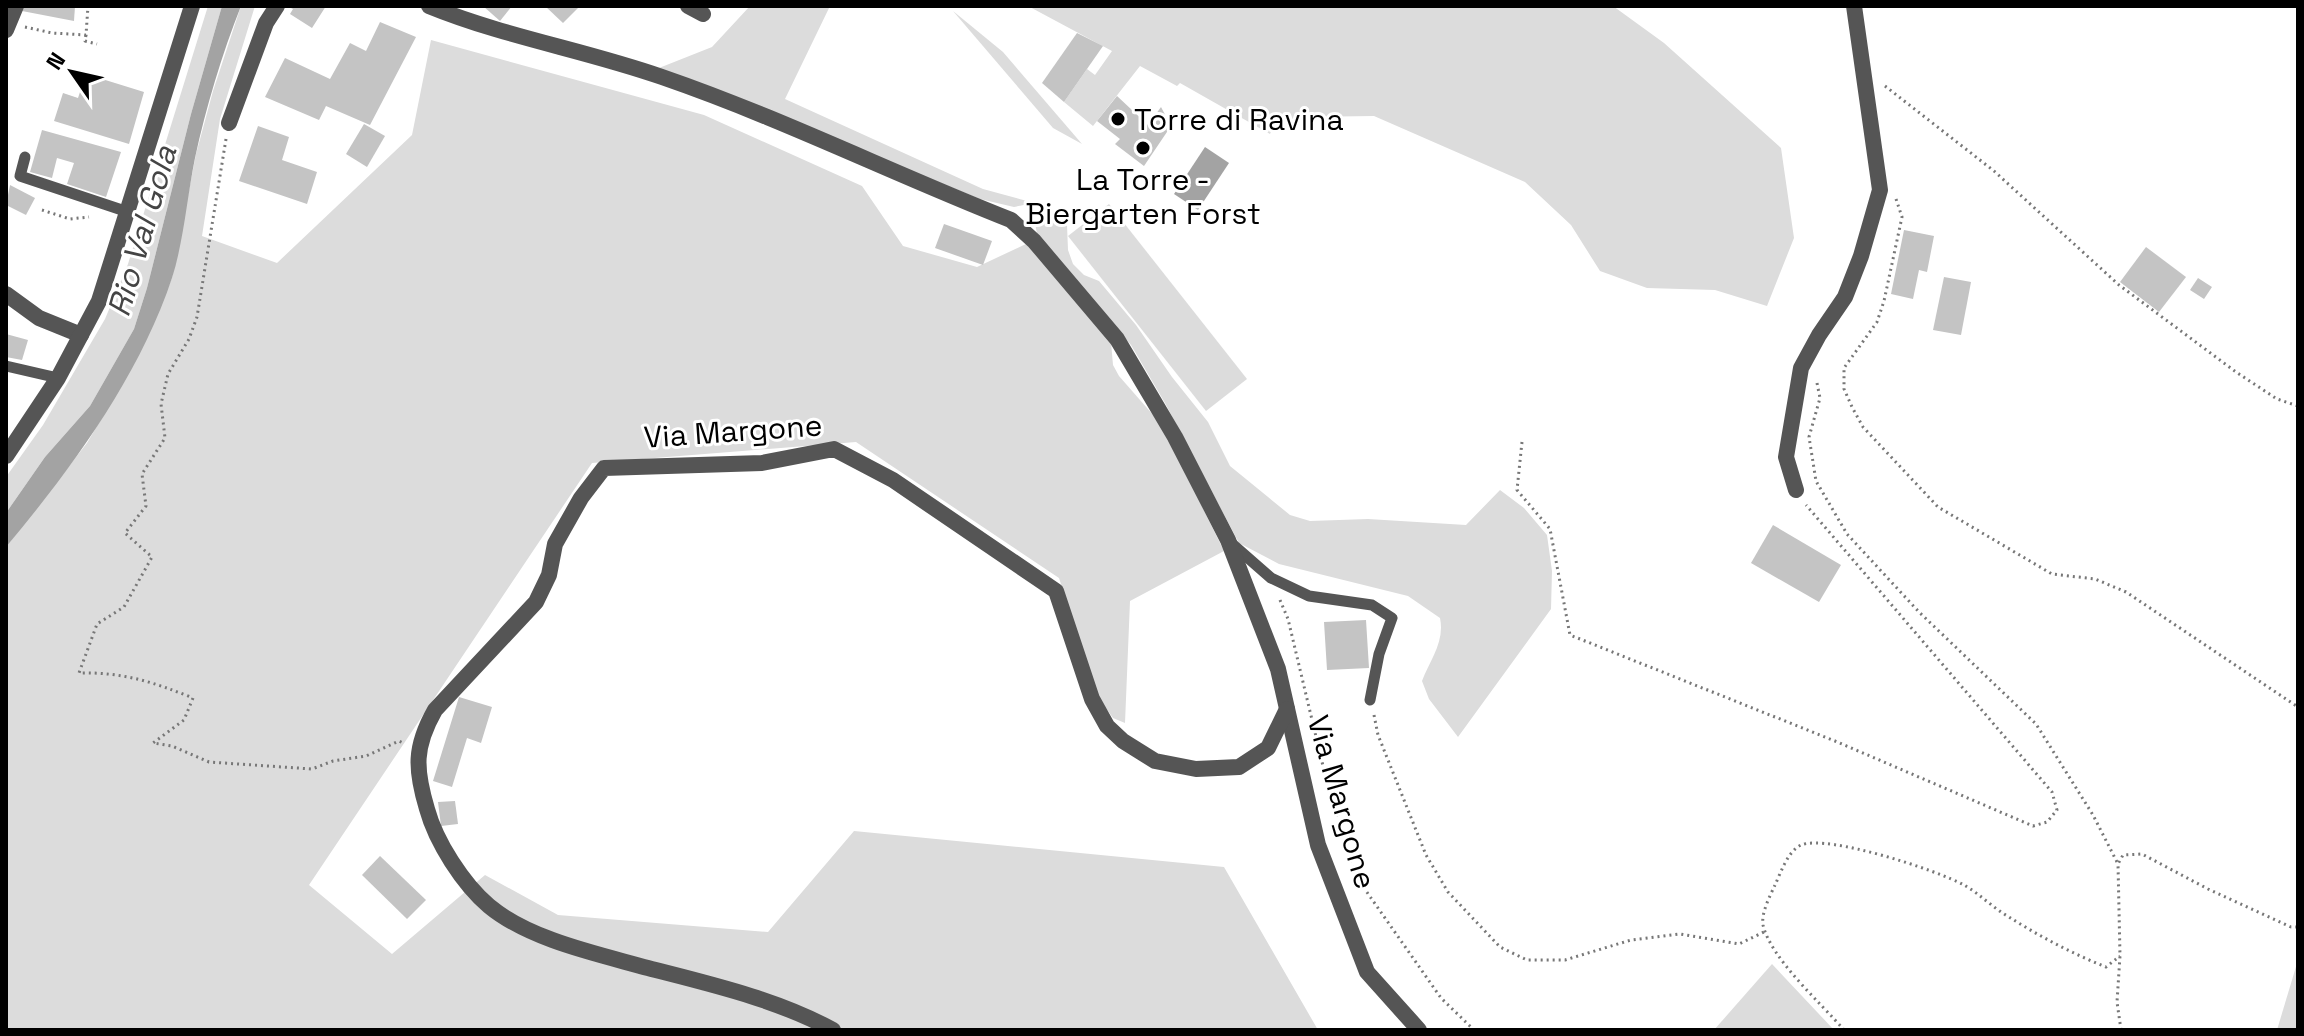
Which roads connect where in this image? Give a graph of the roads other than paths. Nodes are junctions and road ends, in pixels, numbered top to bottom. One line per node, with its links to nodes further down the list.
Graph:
1 (16, 6): 6 (street)
2 (192, 6): 9 (street)
3 (277, 6): 7 (street)
4 (429, 6): 16 (street, Via Margone)
5 (1854, 6): 15 (street)
6 (8, 27)
7 (229, 123)
8 (25, 157): 9 (lane)
9 (128, 212): 11 (street)
10 (6, 294): 11 (street)
11 (81, 335): 13 (street)
12 (6, 366): 13 (lane)
13 (58, 378): 14 (street)
14 (6, 456)
15 (1796, 490)
16 (1228, 540): 17 (lane); 18 (street, Via Margone)
17 (1370, 700)
18 (1287, 709): 19 (street, Via Margone); 20 (street, Via Margone)
19 (833, 1030)
20 (1419, 1030)

